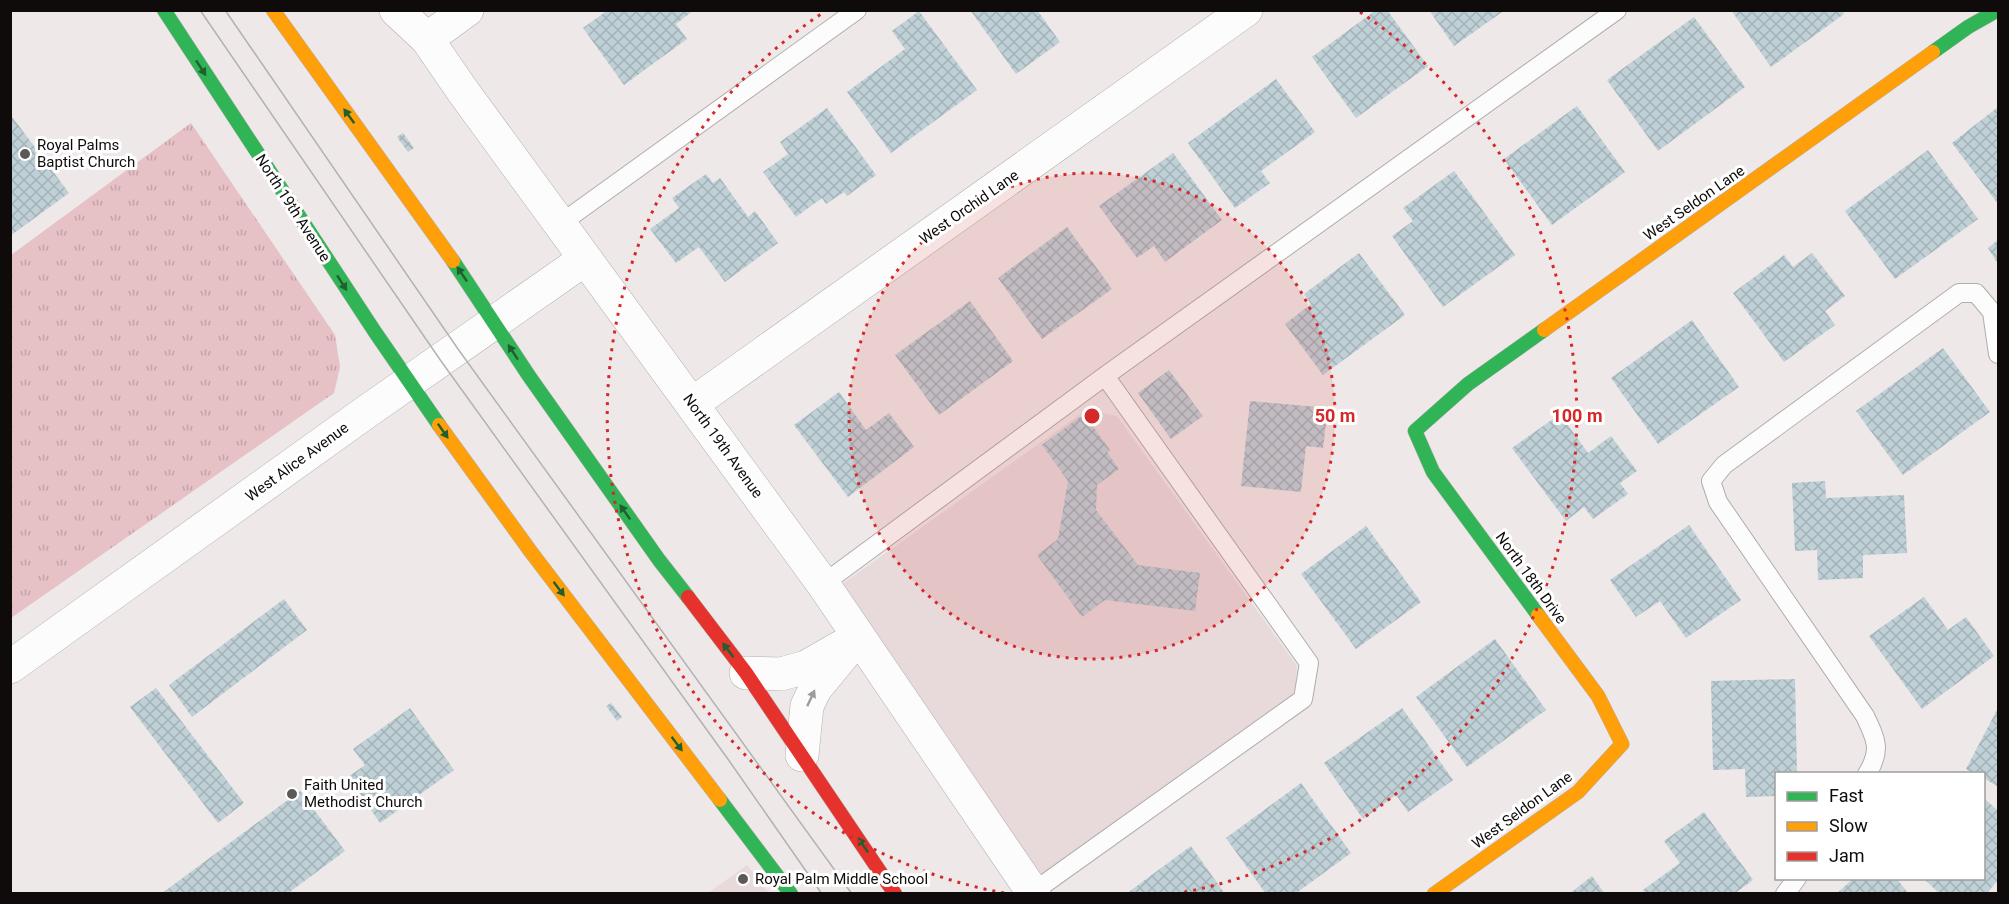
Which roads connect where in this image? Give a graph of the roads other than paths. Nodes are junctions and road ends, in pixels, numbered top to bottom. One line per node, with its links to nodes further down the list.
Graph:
1 (164, 10): 15 (main road, North 19th Avenue, one-way to 15)
2 (273, 10): 12 (main road, one-way to 2)
3 (396, 10): 9 (street, North 19th Avenue)
4 (467, 10): 9 (street)
5 (857, 10): 10 (lane)
6 (1246, 10): 16 (street, West Orchid Lane)
7 (1617, 10): 14 (lane)
8 (1998, 10): 17 (main road, West Seldon Lane)
9 (427, 39): 10 (street, North 19th Avenue)
10 (560, 224): 11 (street, North 19th Avenue)
11 (585, 259): 12 (street, West Alice Avenue); 16 (street, North 19th Avenue)
12 (494, 323): 15 (street, West Alice Avenue); 21 (main road, one-way to 12)
13 (1998, 354): 24 (lane)
14 (1105, 376): 18 (lane); 26 (lane)
15 (410, 383): 20 (street, West Alice Avenue); 27 (main road, North 19th Avenue, one-way to 27)
16 (692, 404): 18 (street, North 19th Avenue)
17 (1415, 431): 22 (main road, North 18th Drive)
18 (823, 584): 19 (street, North 19th Avenue)
19 (858, 637): 21 (street); 23 (street, one-way to 19); 26 (street, North 19th Avenue)
20 (10, 667)
21 (746, 673): 23 (main road)
22 (1622, 744): 29 (main road, West Seldon Lane)
23 (802, 755): 28 (main road, one-way to 23)
24 (1868, 772)
25 (1796, 880): 30 (lane)
26 (1034, 893)
27 (791, 894)
28 (895, 894)
29 (1434, 894)
30 (1785, 894)

